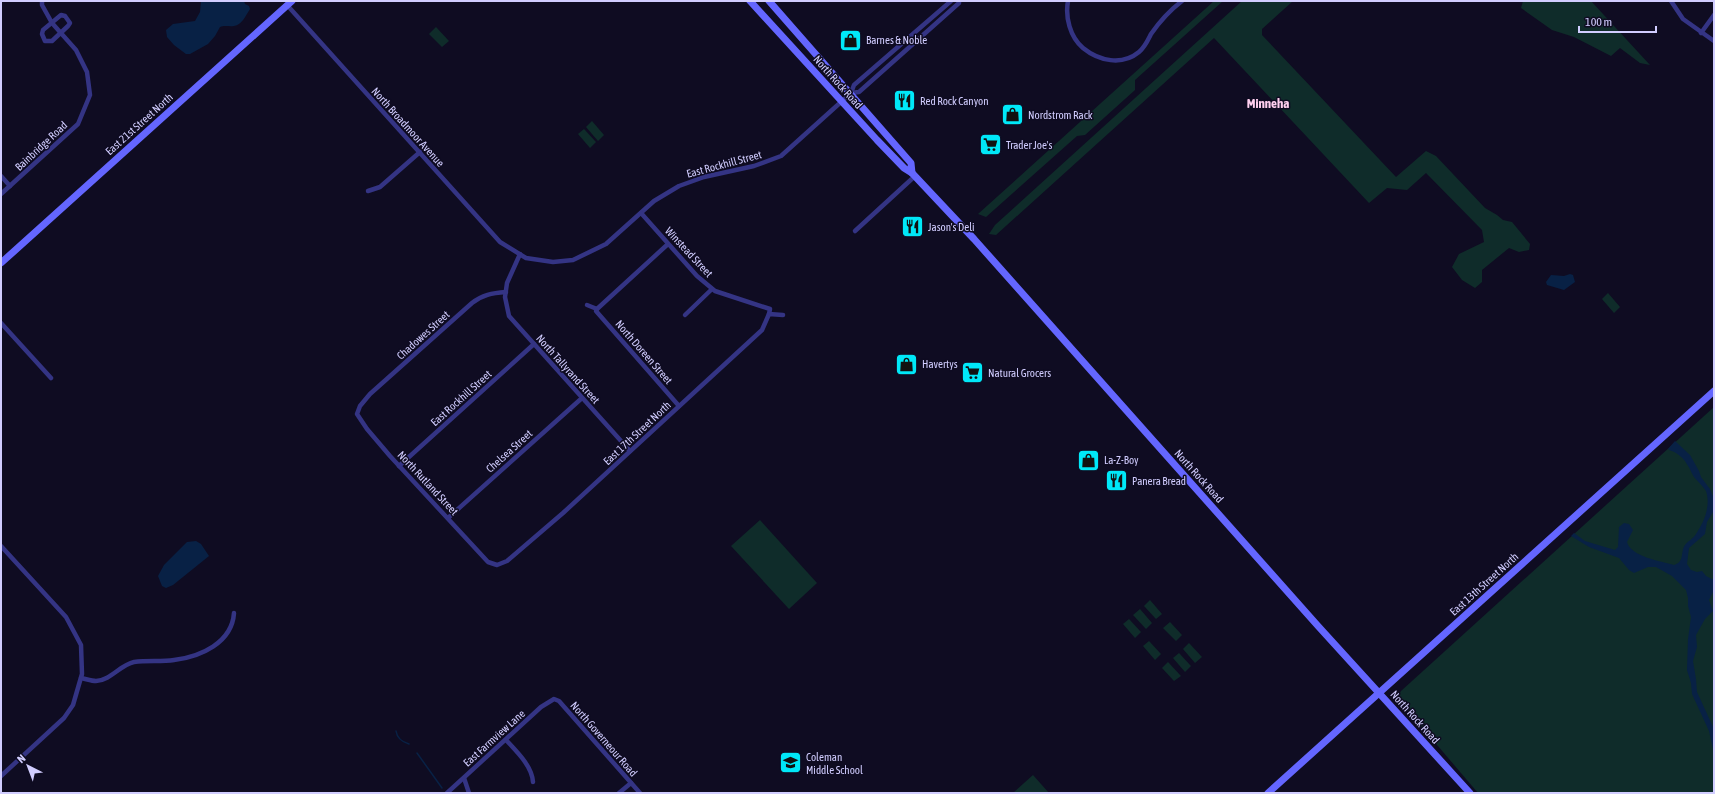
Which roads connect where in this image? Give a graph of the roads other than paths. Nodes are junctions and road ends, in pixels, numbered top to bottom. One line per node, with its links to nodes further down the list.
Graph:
1 (42, 1): 11 (street, Bainbridge Road)
2 (750, 1): 16 (main road, North Rock Road)
3 (769, 1): 15 (main road, North Rock Road)
4 (950, 1): 15 (street)
5 (959, 1): 15 (street)
6 (1068, 1): 7 (street)
7 (1182, 1)
8 (1672, 1): 13 (street)
9 (290, 3): 17 (street, North Broadmoor Avenue); 27 (main road, East 21st Street North)
10 (1714, 15): 13 (street)
11 (52, 22): 12 (street, Bainbridge Road); 12 (street); 12 (street)
12 (61, 33): 20 (street, Bainbridge Road)
13 (1701, 33): 14 (street)
14 (1714, 41)
15 (851, 93): 16 (street, East Rockhill Street); 18 (main road, North Rock Road)
16 (841, 102): 18 (main road, North Rock Road); 23 (street, East Rockhill Street)
17 (420, 152): 21 (street); 26 (street, North Broadmoor Avenue)
18 (914, 174): 24 (street); 49 (main road, North Rock Road)
19 (1, 176): 20 (street)
20 (10, 186): 22 (street, Bainbridge Road)
21 (368, 190)
22 (1, 194)
23 (641, 213): 25 (street, Winstead Street); 26 (street, East Rockhill Street)
24 (855, 231)
25 (668, 244): 28 (street, Winstead Street); 31 (street)
26 (520, 254): 29 (street)
27 (1, 263)
28 (712, 289): 32 (street, Winstead Street); 33 (street)
29 (506, 292): 36 (street, North Tallyrand Street); 40 (street, Chadowes Street)
30 (587, 305): 31 (street)
31 (596, 309): 41 (street, North Doreen Street)
32 (769, 314): 34 (street); 41 (street, East 17th Street North)
33 (685, 315)
34 (783, 315)
35 (1, 323): 37 (street)
36 (534, 344): 39 (street, North Tallyrand Street); 43 (street, East Rockhill Street)
37 (50, 378)
38 (1714, 391): 49 (main road, East 13th Street North)
39 (582, 398): 42 (street, North Tallyrand Street); 44 (street, Chelsea Street)
40 (360, 406): 43 (street, North Rutland Street)
41 (679, 406): 42 (street, East 17th Street North)
42 (630, 452): 46 (street, East 17th Street North)
43 (399, 466): 44 (street, North Rutland Street)
44 (448, 518): 46 (street, North Rutland Street)
45 (1, 546): 48 (street)
46 (497, 565)
47 (234, 613): 48 (street)
48 (81, 678): 52 (street)
49 (1379, 693): 60 (main road, East 13th Street North); 61 (main road, North Rock Road)
50 (554, 699): 51 (street, East Farmview Lane); 55 (street, North Governeour Road)
51 (506, 740): 53 (street, East Farmview Lane); 54 (street)
52 (1, 776)
53 (464, 778): 56 (street, East Farmview Lane); 57 (street)
54 (533, 782)
55 (630, 783): 58 (street); 59 (street, North Governeour Road)
56 (447, 793)
57 (469, 793)
58 (619, 793)
59 (640, 793)
60 (1268, 793)
61 (1470, 793)

